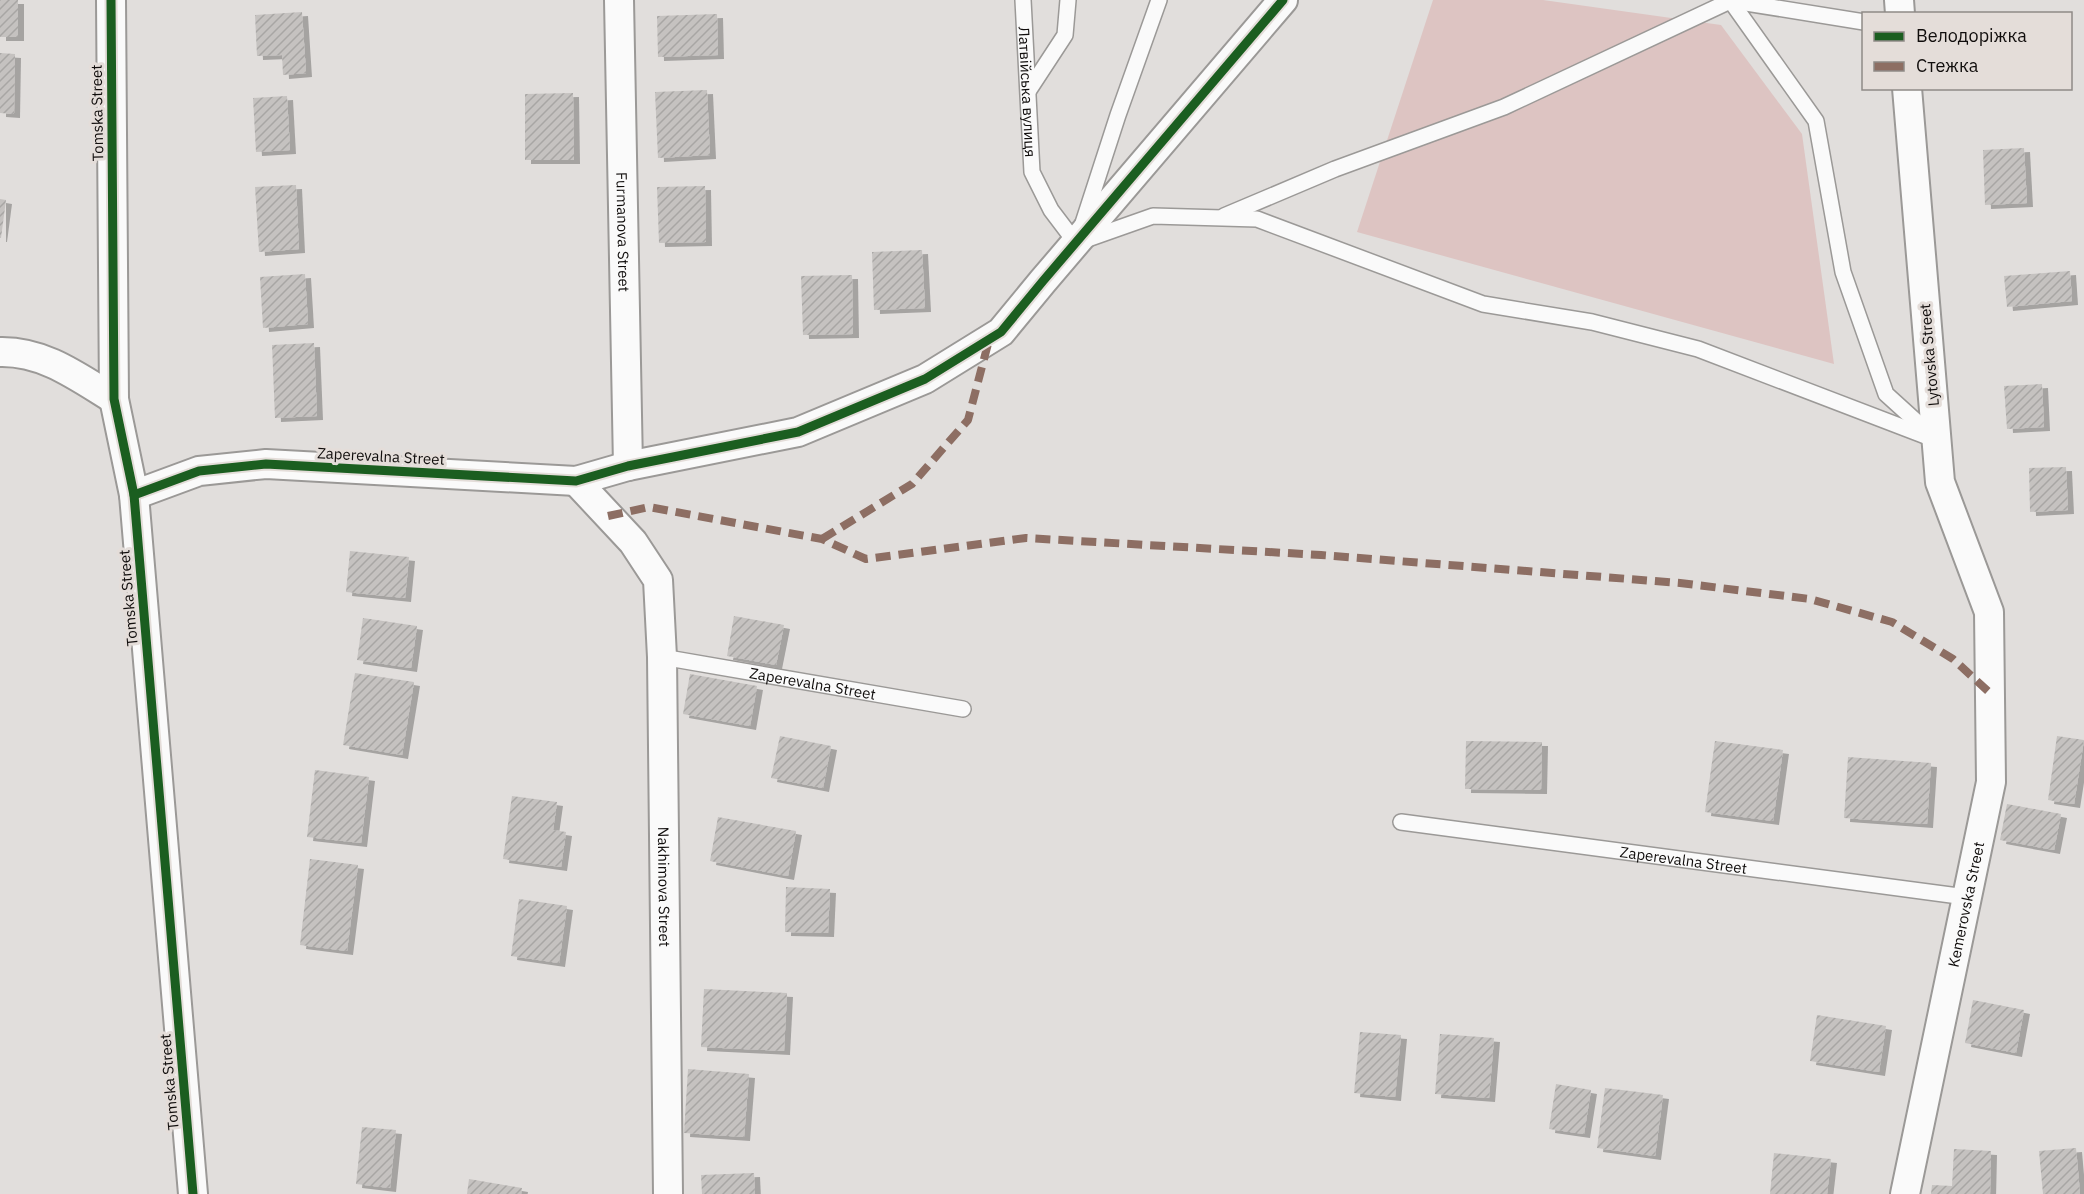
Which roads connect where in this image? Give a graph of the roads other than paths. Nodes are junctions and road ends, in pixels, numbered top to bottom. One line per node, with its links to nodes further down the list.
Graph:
1 (111, 0): 14 (street, Tomska Street)
2 (619, 0): 16 (street, Furmanova Street)
3 (1023, 0): 9 (lane, Латвiйська вулиця)
4 (1068, 0): 9 (lane)
5 (1159, 0): 12 (lane)
6 (1283, 0): 12 (street, Zaperevalna Street)
7 (1729, 0): 8 (lane); 11 (lane); 15 (lane)
8 (1862, 22)
9 (1029, 90): 12 (lane, Латвiйська вулиця)
10 (1906, 90): 15 (street, Lytovska Street)
11 (1218, 218): 12 (lane); 15 (lane)
12 (1076, 243): 16 (street, Zaperevalna Street)
13 (0, 352): 14 (street)
14 (114, 399): 18 (street, Tomska Street)
15 (1936, 440): 19 (street, Lytovska Street)
16 (628, 466): 17 (street, Zaperevalna Street)
17 (576, 481): 18 (street, Zaperevalna Street); 20 (street, Nakhimova Street)
18 (134, 495): 24 (street, Tomska Street)
19 (1989, 612): 23 (street, Kemerovska Street)
20 (662, 657): 21 (lane, Zaperevalna Street); 25 (street, Nakhimova Street)
21 (963, 709)
22 (1401, 822): 23 (lane, Zaperevalna Street)
23 (1966, 897): 26 (street, Kemerovska Street)
24 (193, 1194)
25 (668, 1194)
26 (1905, 1194)

